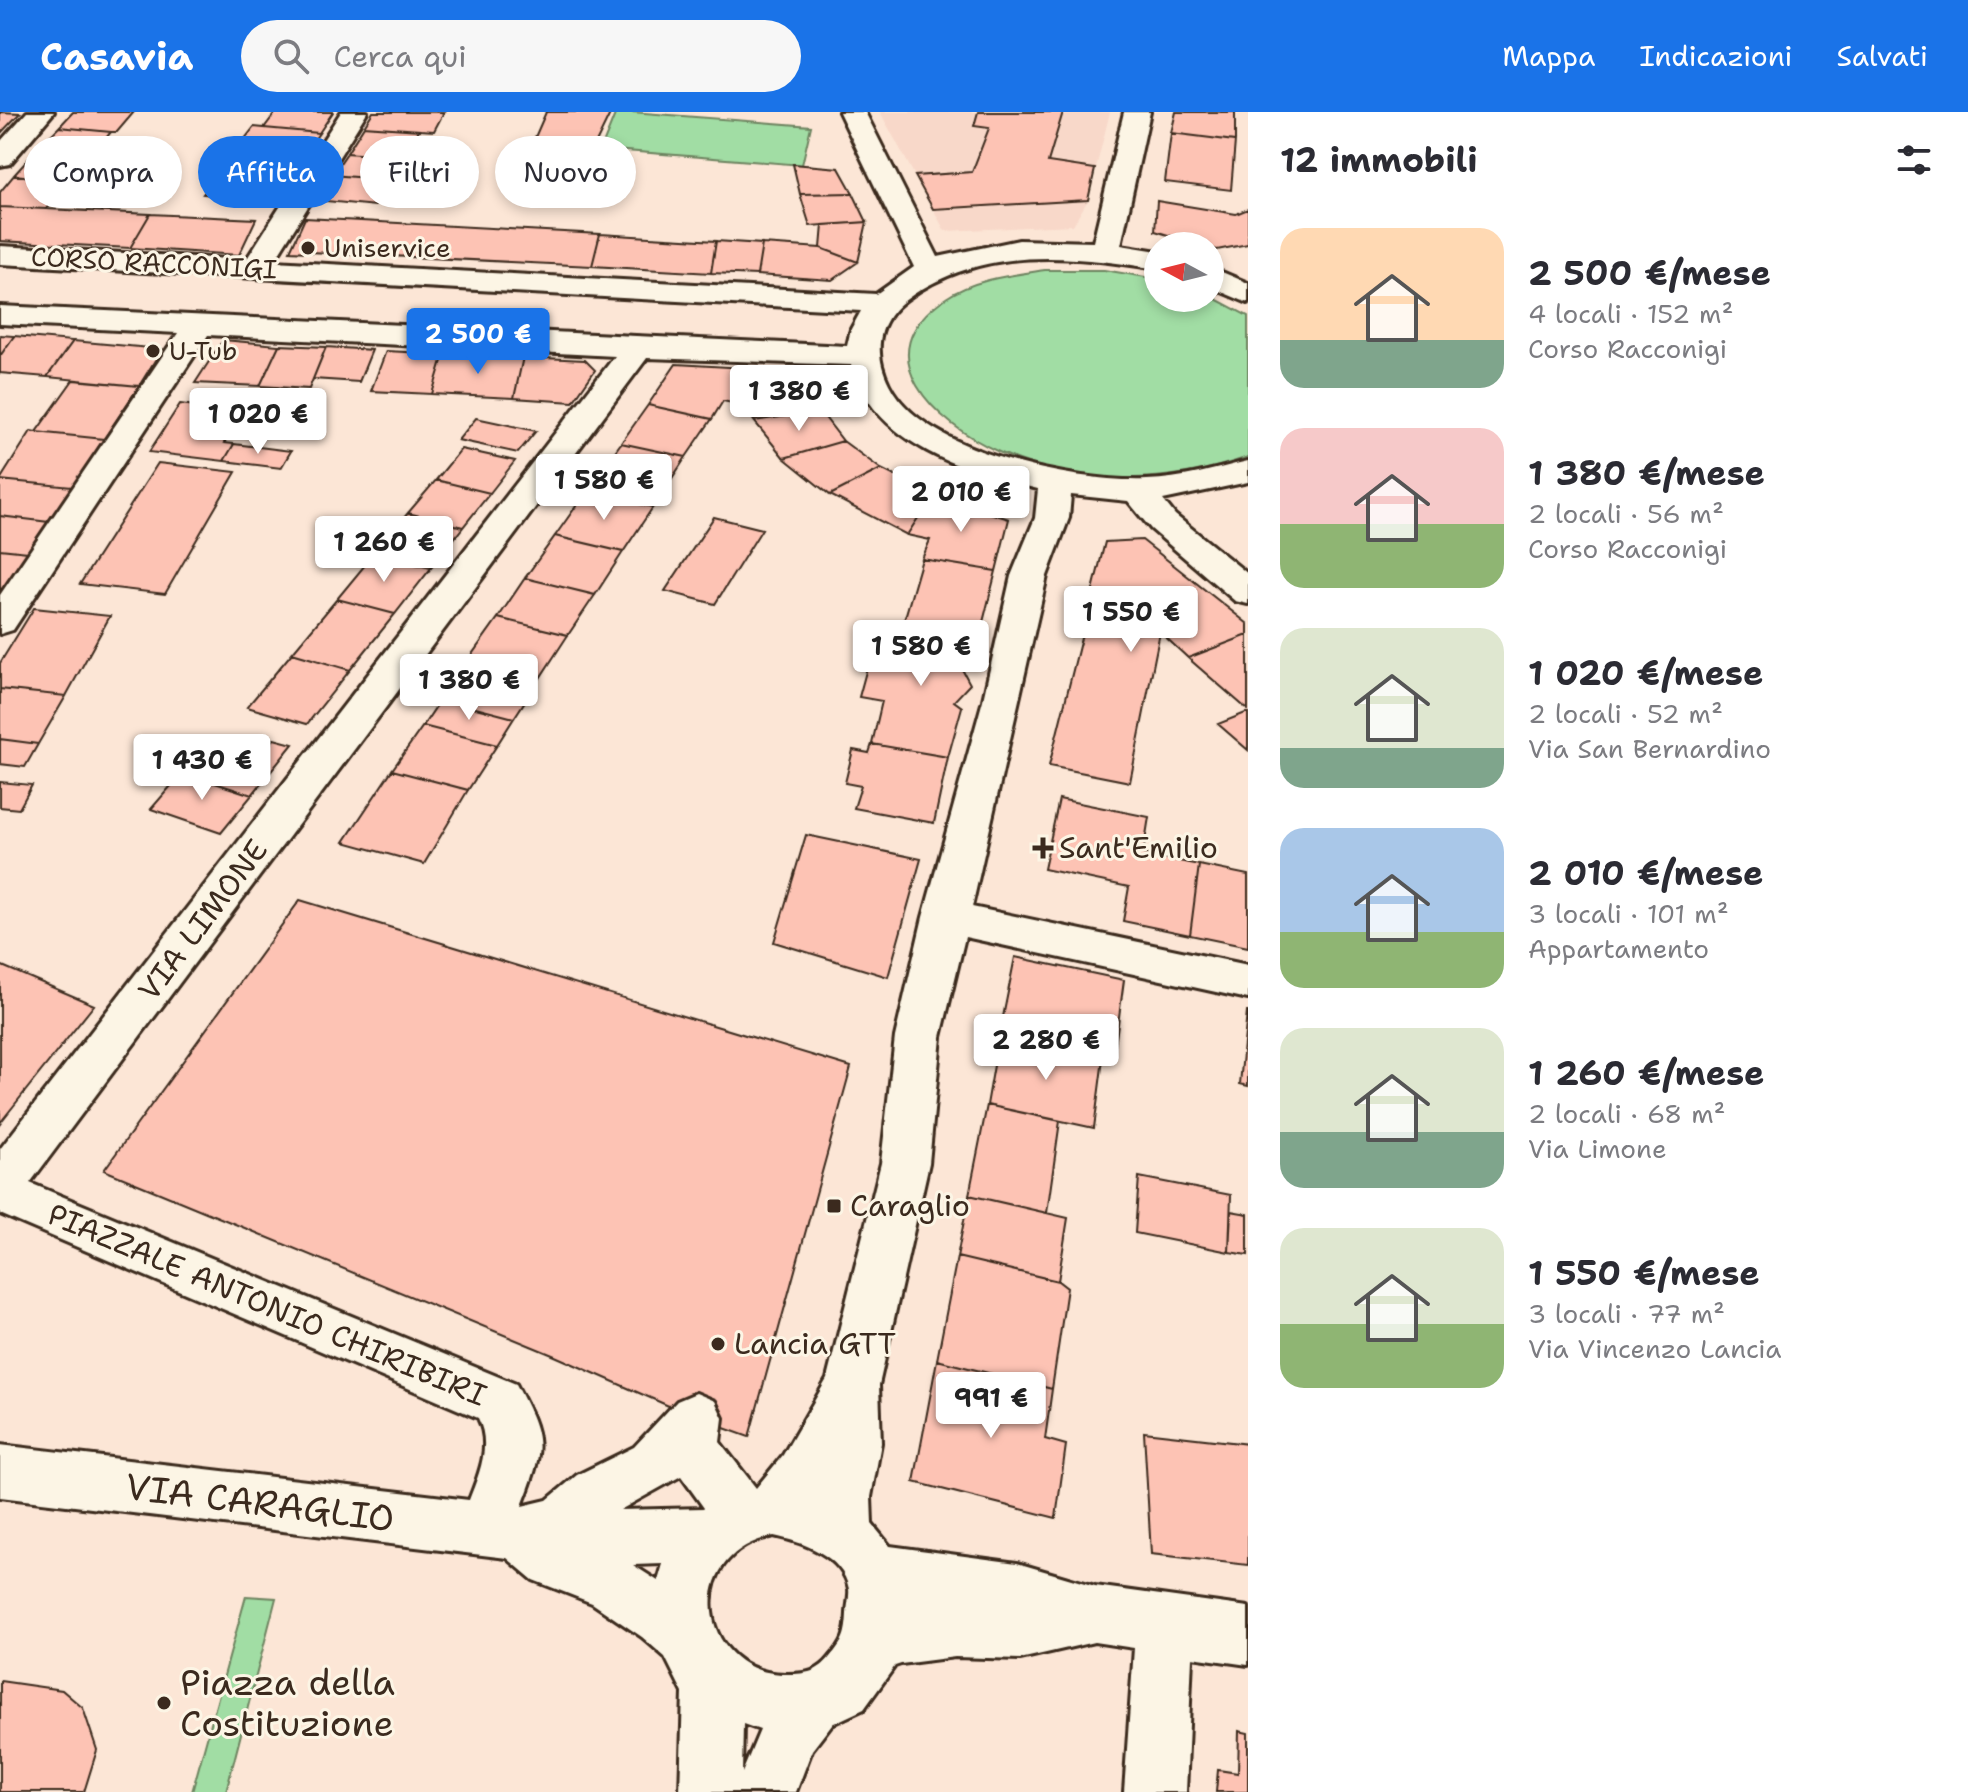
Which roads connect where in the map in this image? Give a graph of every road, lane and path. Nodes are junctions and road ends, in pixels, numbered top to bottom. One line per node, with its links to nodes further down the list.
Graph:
1 (41, 112): 5 (street)
2 (354, 112): 9 (street)
3 (852, 112): 11 (street)
4 (1137, 112): 6 (street)
5 (0, 158)
6 (1105, 251): 8 (street); 11 (street)
7 (0, 255): 9 (street, CORSO RACCONIGI)
8 (1144, 258)
9 (255, 268): 15 (street, CORSO RACCONIGI)
10 (1248, 269): 12 (street)
11 (930, 270): 15 (street)
12 (1224, 274)
13 (1224, 282): 14 (street)
14 (1248, 294)
15 (882, 303): 19 (street)
16 (0, 315): 17 (street, CORSO RACCONIGI)
17 (198, 327): 18 (street, CORSO RACCONIGI); 24 (street)
18 (638, 348): 19 (street, CORSO RACCONIGI); 27 (street, VIA LIMONE)
19 (863, 356): 21 (street)
20 (1248, 471): 22 (street)
21 (1055, 485): 22 (street); 25 (street)
22 (1138, 491): 23 (street)
23 (1248, 593)
24 (0, 622)
25 (945, 917): 26 (street); 29 (street)
26 (1248, 982)
27 (0, 1186)
28 (0, 1192): 32 (street, PIAZZALE ANTONIO CHIRIBIRI)
29 (852, 1385): 31 (street); 33 (street)
30 (0, 1471): 32 (street, VIA CARAGLIO)
31 (742, 1520): 32 (street, VIA CARAGLIO); 32 (street); 33 (street); 38 (street)
32 (522, 1528): 38 (street)
33 (856, 1552): 34 (street); 37 (street)
34 (1095, 1614): 35 (street); 37 (street)
35 (1165, 1623): 36 (street); 42 (street)
36 (1248, 1636)
37 (876, 1644): 39 (street)
38 (694, 1651): 39 (street); 40 (street)
39 (811, 1703): 41 (street)
40 (711, 1792)
41 (765, 1792)
42 (1155, 1792)

